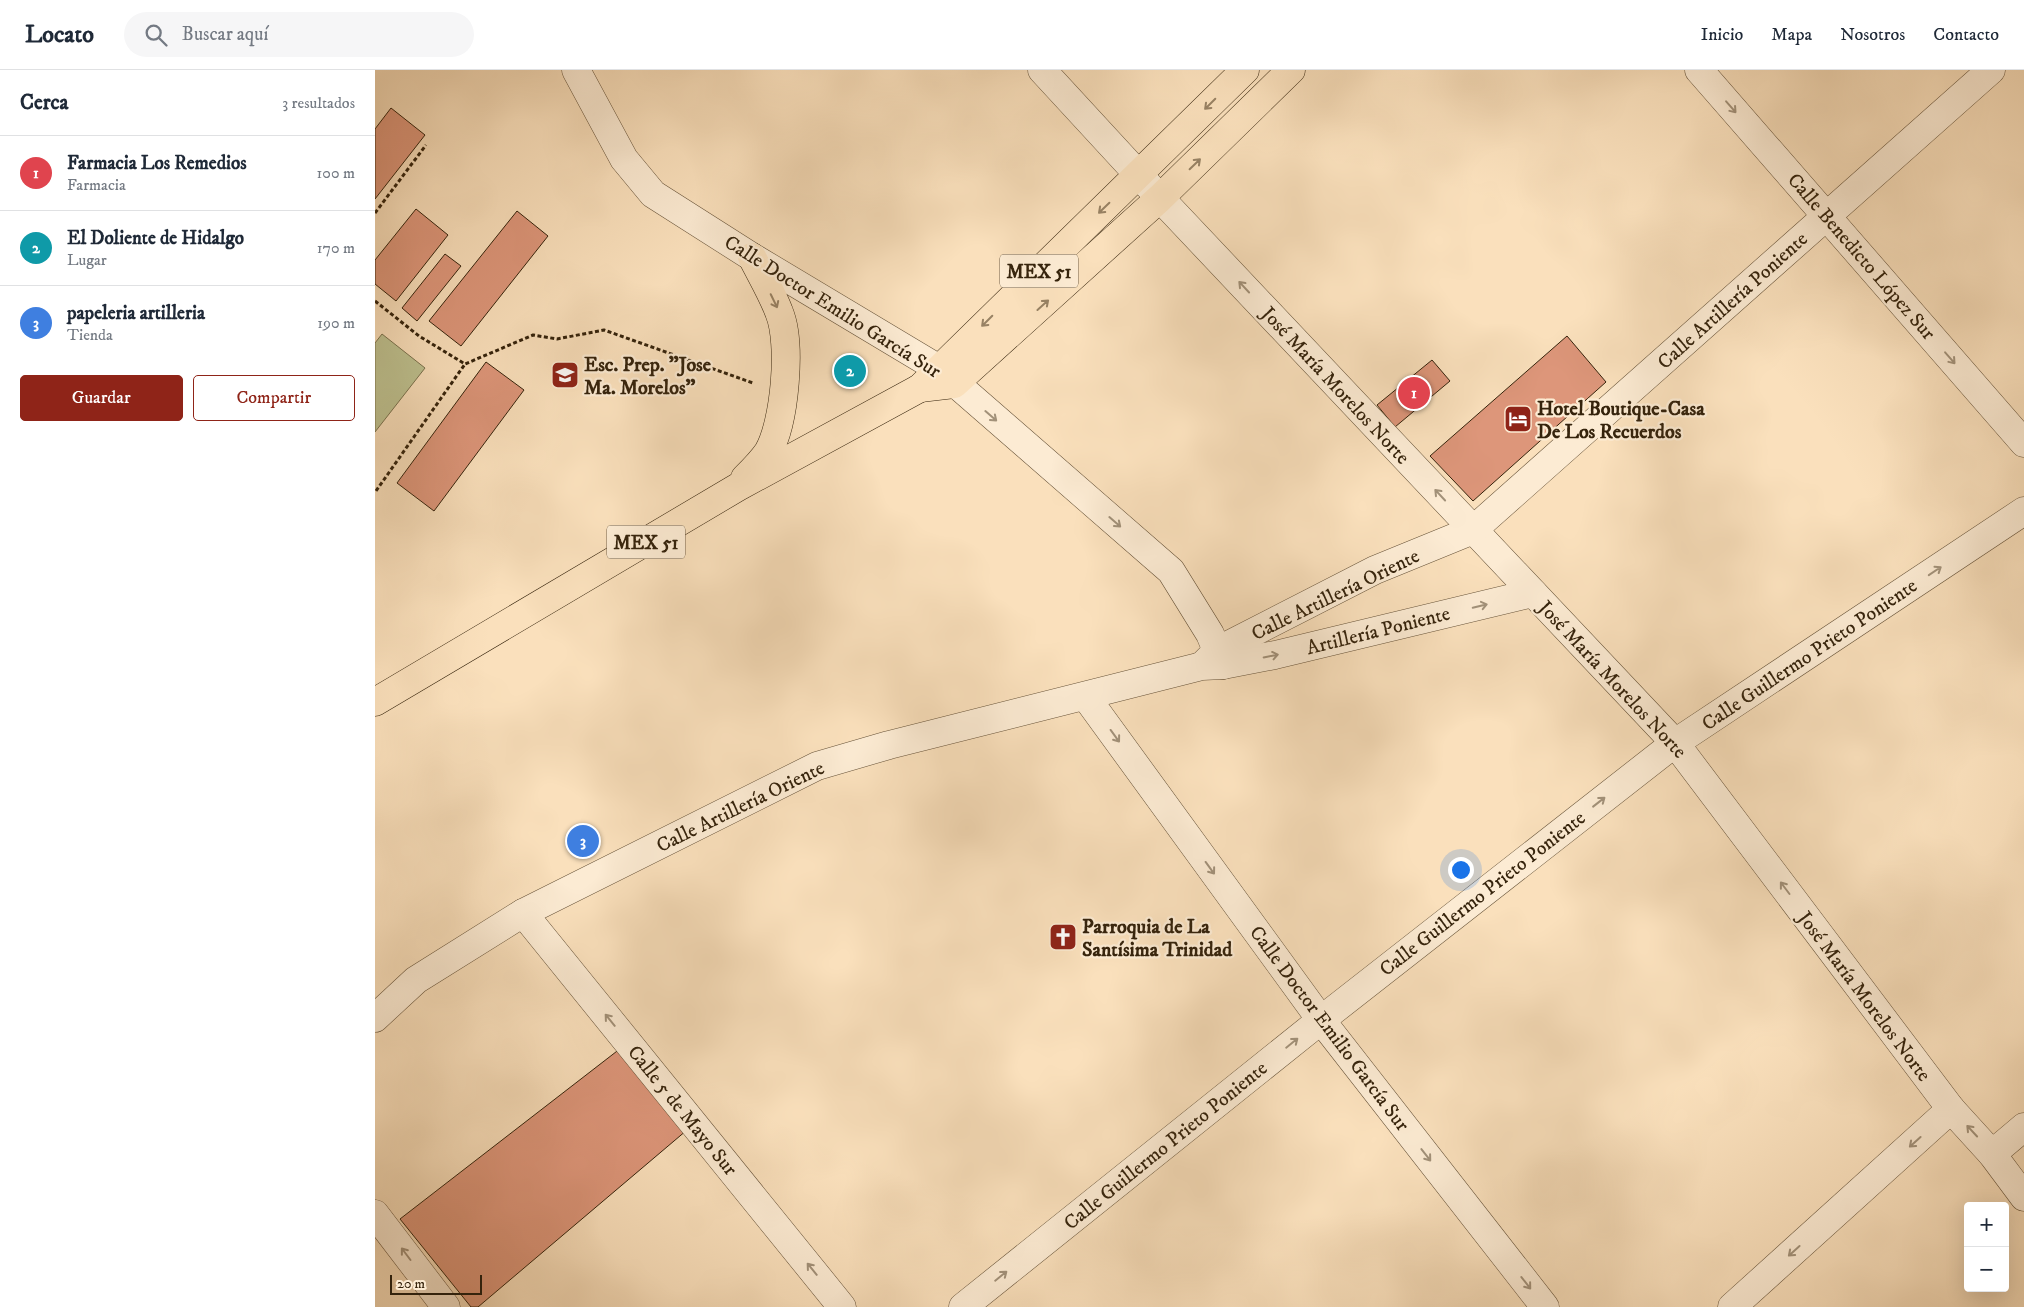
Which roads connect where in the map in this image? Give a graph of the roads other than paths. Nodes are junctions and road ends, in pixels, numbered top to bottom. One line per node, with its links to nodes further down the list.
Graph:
1 (576, 70): 10 (street, Calle Doctor Emilio García Sur)
2 (1042, 70): 7 (street, José María Morelos Norte)
3 (1245, 70): 7 (main road, MEX 51, one-way to 7)
4 (1291, 70): 8 (main road, MEX 51, one-way to 4)
5 (1699, 70): 9 (street, Calle Benedicto López Sur, one-way to 9)
6 (1991, 70): 9 (street, Calle Artillería Poniente)
7 (1139, 174): 8 (street, José María Morelos Norte); 11 (main road, MEX 51, one-way to 11)
8 (1160, 198): 11 (main road, MEX 51, one-way to 8); 15 (street, José María Morelos Norte, one-way to 8)
9 (1826, 215): 12 (street, Calle Benedicto López Sur, one-way to 12); 15 (street, Calle Artillería Poniente)
10 (752, 257): 11 (street, Calle Doctor Emilio García Sur); 13 (main road, one-way to 13)
11 (947, 376): 13 (main road, MEX 51); 17 (street, Calle Doctor Emilio García Sur, one-way to 17)
12 (2024, 443)
13 (738, 487): 19 (main road, MEX 51)
14 (2024, 511): 20 (street, Calle Guillermo Prieto Poniente, one-way to 14)
15 (1473, 530): 16 (street, José María Morelos Norte); 17 (street, Calle Artillería Oriente)
16 (1533, 593): 17 (street, Artillería Poniente, one-way to 16); 20 (street, José María Morelos Norte)
17 (1214, 661): 18 (street, Calle Artillería Oriente)
18 (1086, 697): 21 (street, Calle Artillería Oriente); 23 (street, Calle Doctor Emilio García Sur, one-way to 23)
19 (375, 702)
20 (1675, 742): 23 (street, Calle Guillermo Prieto Poniente, one-way to 20); 24 (street, José María Morelos Norte, one-way to 20)
21 (523, 913): 22 (street, Calle Artillería Oriente); 30 (street, Calle 5 de Mayo Sur, one-way to 21)
22 (375, 1018)
23 (1321, 1020): 31 (street, Calle Guillermo Prieto Poniente, one-way to 23); 32 (street, Calle Doctor Emilio García Sur, one-way to 32)
24 (1951, 1109): 26 (street, José María Morelos Norte, one-way to 24); 33 (street, one-way to 33)
25 (2024, 1127): 26 (street)
26 (1992, 1154): 27 (street, José María Morelos Norte)
27 (2024, 1197)
28 (375, 1214): 29 (street, one-way to 28)
29 (446, 1307)
30 (842, 1307)
31 (963, 1307)
32 (1545, 1307)
33 (1732, 1307)

